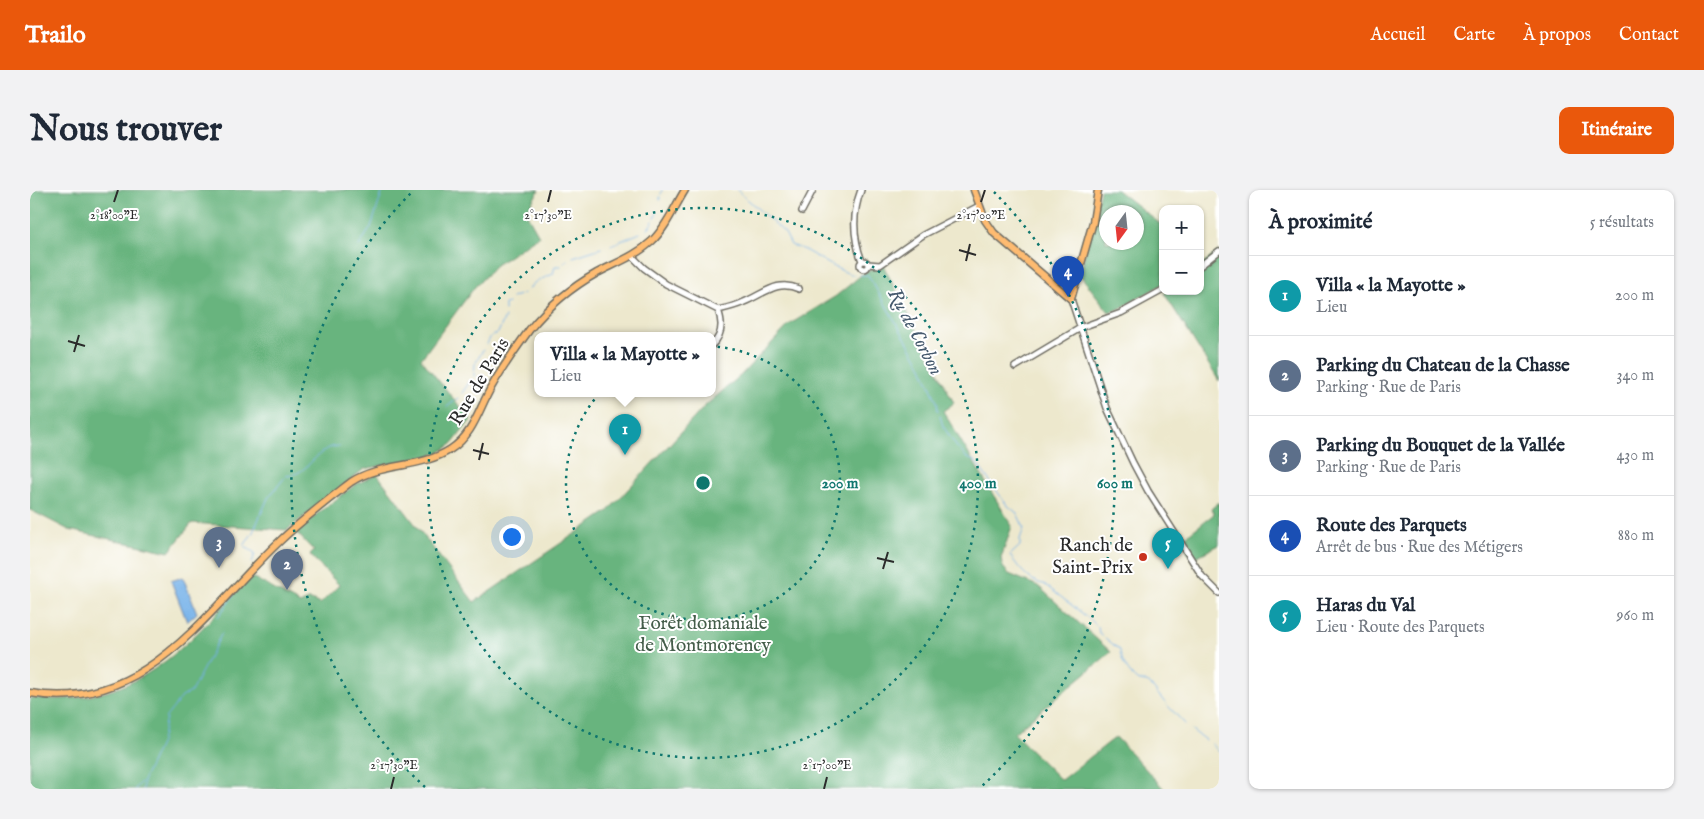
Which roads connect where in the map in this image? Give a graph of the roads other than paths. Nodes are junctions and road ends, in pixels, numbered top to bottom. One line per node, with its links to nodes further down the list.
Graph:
1 (684, 190): 9 (main road, Rue de Paris)
2 (812, 190): 7 (street)
3 (860, 190): 6 (street)
4 (974, 190): 6 (main road)
5 (1098, 190): 13 (main road)
6 (979, 206): 13 (main road)
7 (802, 212)
8 (1219, 250): 10 (street)
9 (632, 256): 14 (street); 19 (main road, Rue de Paris)
10 (1204, 263)
11 (799, 289): 14 (street)
12 (1159, 292): 15 (street)
13 (1071, 299): 15 (street)
14 (718, 310): 16 (street)
15 (1082, 327): 17 (street); 18 (street)
16 (716, 340)
17 (1015, 368)
18 (1219, 593)
19 (30, 693)

